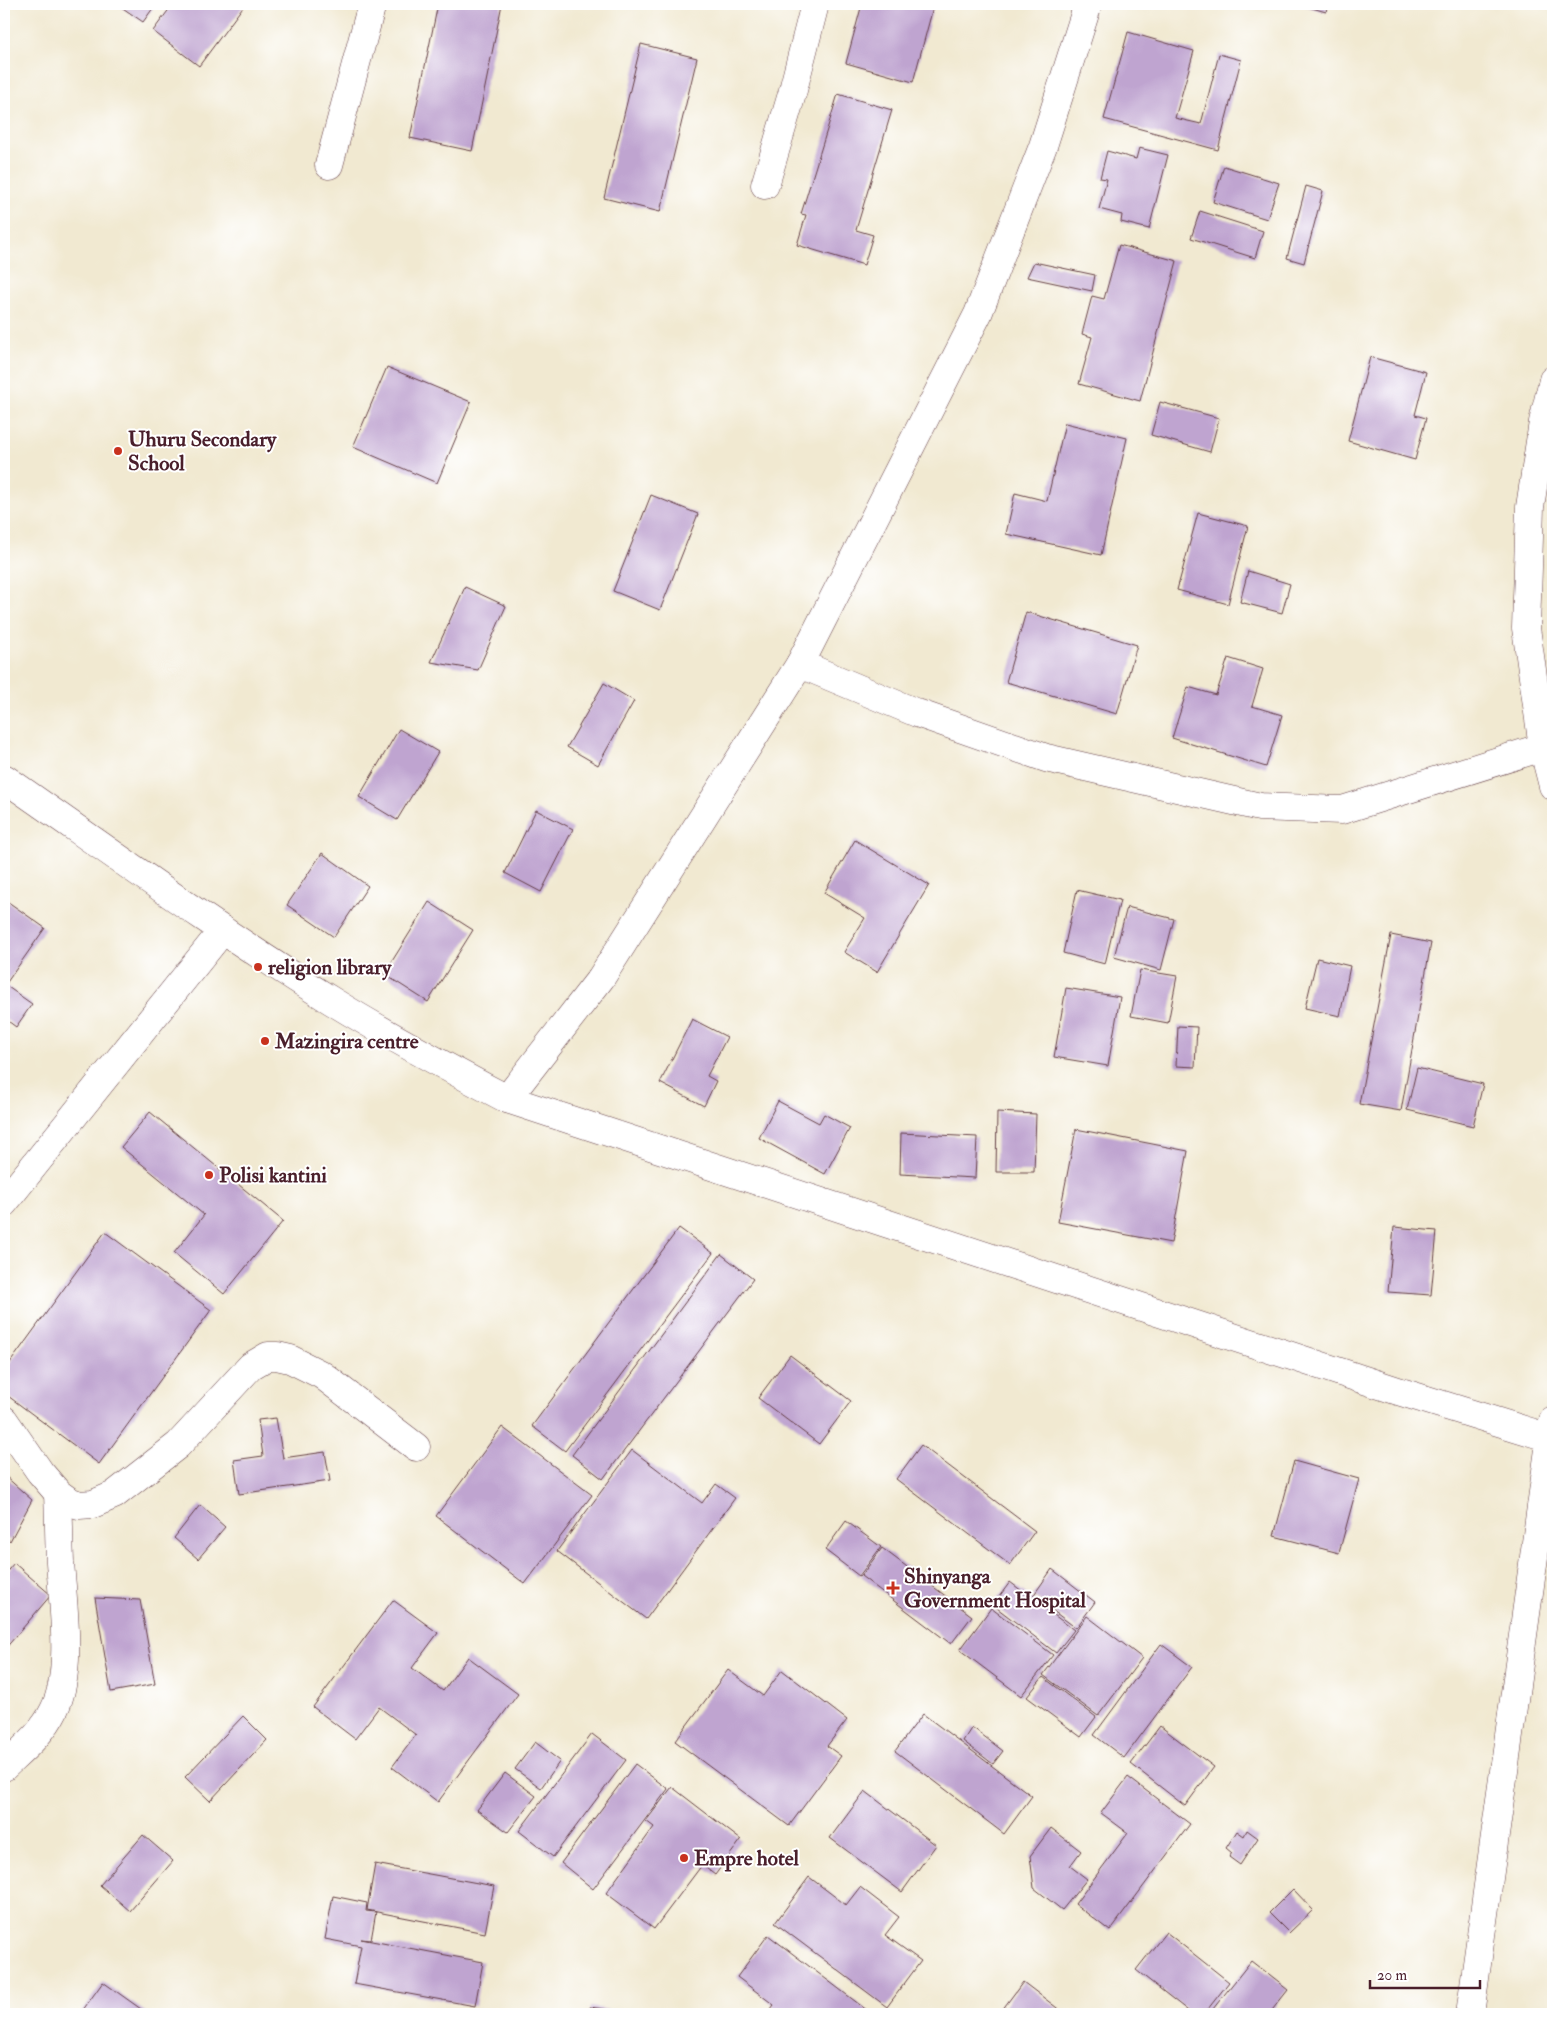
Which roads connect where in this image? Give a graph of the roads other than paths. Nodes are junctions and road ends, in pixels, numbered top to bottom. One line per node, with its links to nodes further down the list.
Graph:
1 (372, 4): 4 (street)
2 (815, 4): 5 (street)
3 (1088, 4): 7 (street)
4 (330, 164)
5 (765, 185)
6 (1553, 380): 8 (street)
7 (800, 664): 8 (street); 12 (street)
8 (1543, 747): 10 (street)
9 (4, 778): 11 (street)
10 (1553, 786)
11 (223, 930): 12 (street); 13 (street)
12 (506, 1099): 15 (street)
13 (4, 1203)
14 (4, 1420): 17 (street)
15 (1552, 1429): 19 (street)
16 (416, 1447): 17 (street)
17 (58, 1493): 18 (street)
18 (4, 1768)
19 (1470, 2014)

